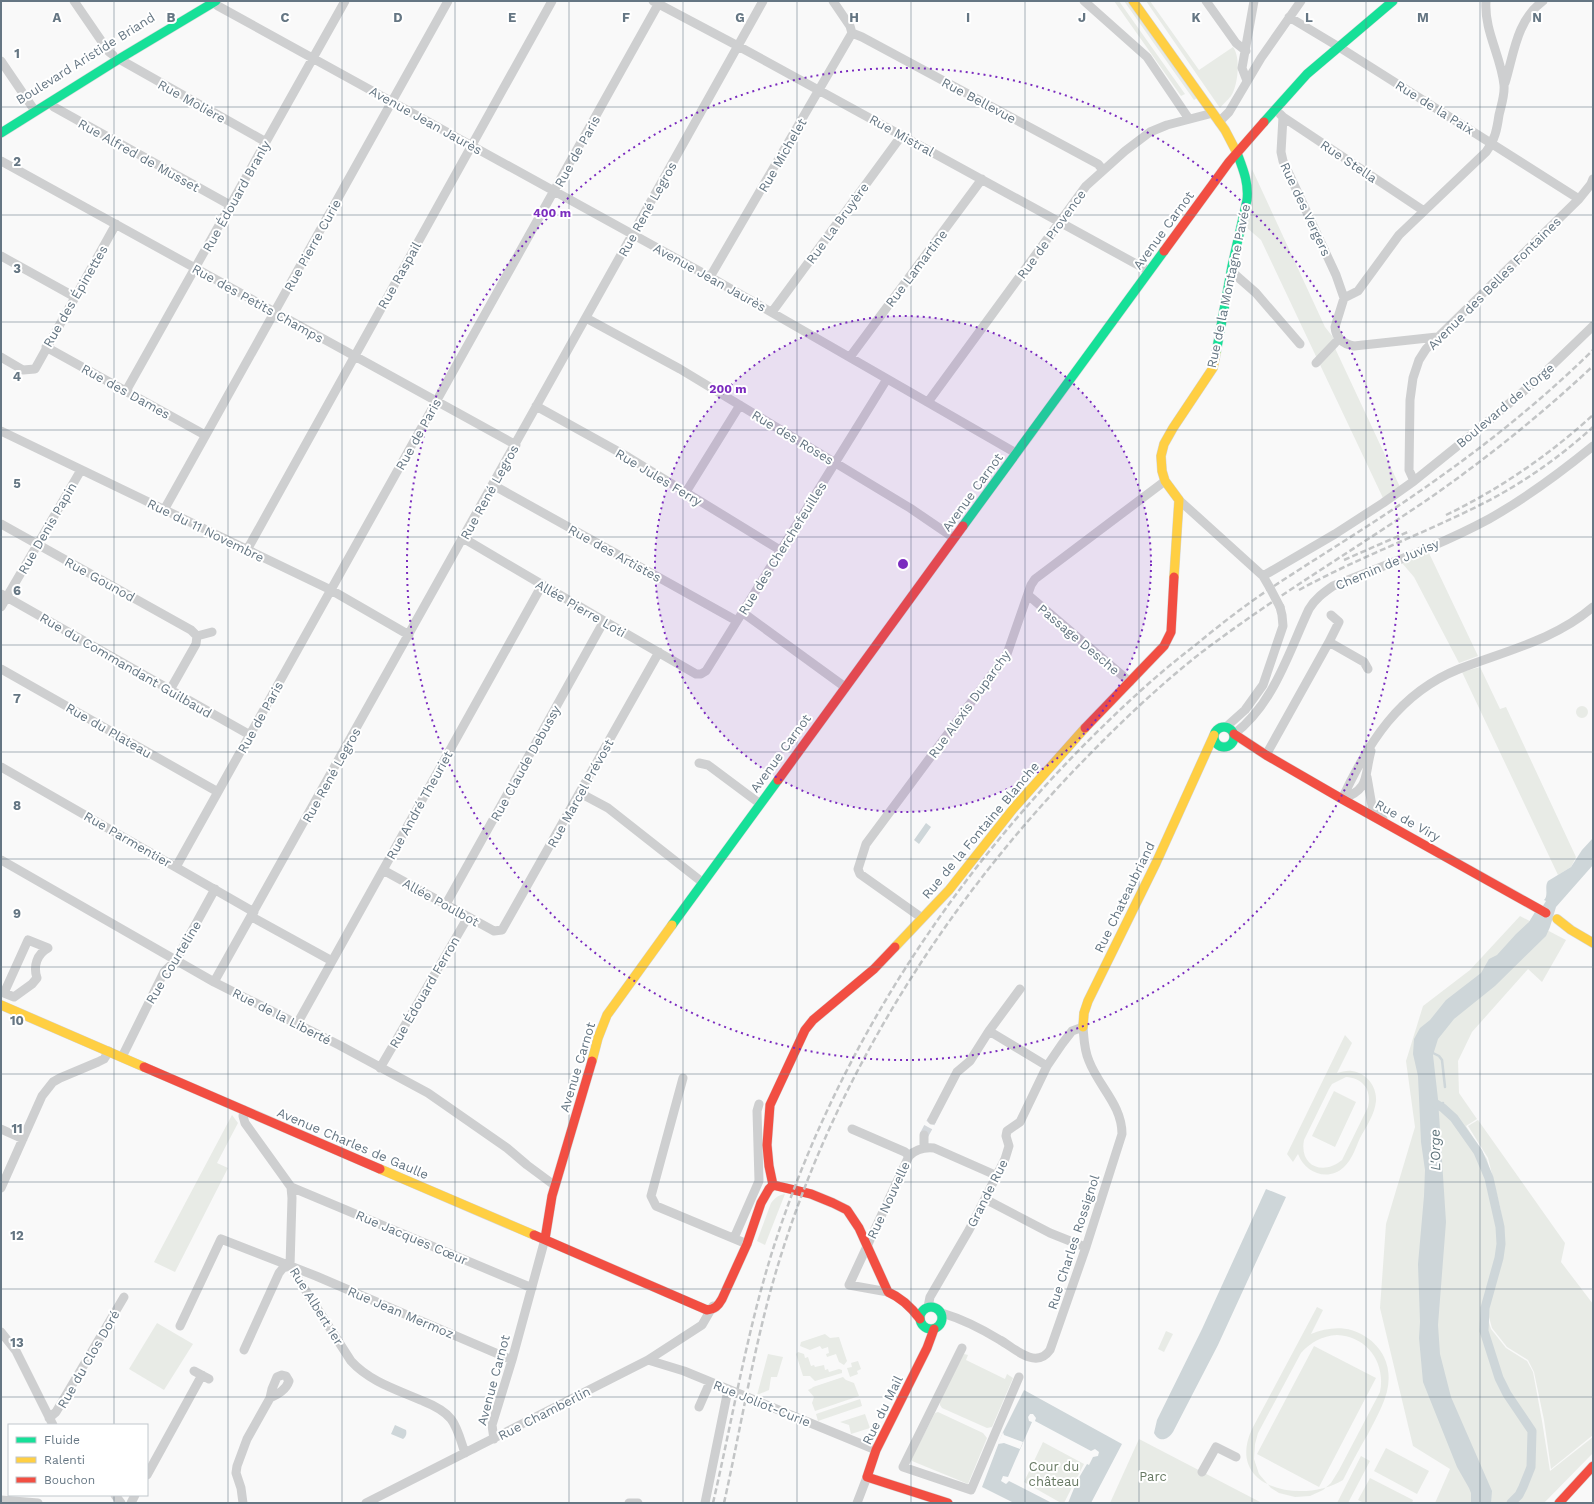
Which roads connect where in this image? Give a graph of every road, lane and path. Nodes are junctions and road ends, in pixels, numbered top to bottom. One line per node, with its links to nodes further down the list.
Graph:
1 (74, 1): 23 (street)
2 (202, 1): 23 (street, Boulevard Aristide Briand)
3 (345, 1): 24 (street, Rue Édouard Branly)
4 (448, 1): 30 (street, Rue Pierre Curie)
5 (552, 1): 43 (street, Rue Raspail)
6 (763, 1): 20 (street, Rue René Legros)
7 (833, 1): 19 (street)
8 (1084, 1): 36 (street)
9 (1133, 1): 34 (street, Rue de la Montagne Pavée)
10 (1206, 1): 22 (street)
11 (1254, 1): 22 (street)
12 (1301, 1): 18 (street)
13 (1393, 1): 21 (street, Avenue Carnot)
14 (1486, 1): 28 (street)
15 (1543, 1): 28 (street)
16 (213, 2): 23 (street, Boulevard Aristide Briand); 24 (street, Avenue Jean Jaurès)
17 (657, 2): 20 (street, Rue Mistral); 49 (street, Rue de Paris)
18 (1289, 17): 21 (street, Rue de la Paix); 26 (street)
19 (852, 33): 29 (street, Rue Michelet); 46 (street, Rue Bellevue)
20 (738, 46): 29 (street, Rue Mistral); 55 (street, Rue René Legros)
21 (1339, 47): 32 (street, Avenue Carnot); 42 (street, Rue de la Paix)
22 (1245, 55): 26 (street); 27 (street)
23 (116, 57): 31 (street, Boulevard Aristide Briand); 33 (street, Boulevard Aristide Briand); 41 (street, Rue Molière)
24 (313, 58): 30 (street, Avenue Jean Jaurès); 41 (street, Rue Édouard Branly)
25 (1, 62): 33 (street)
26 (1258, 65): 27 (street)
27 (1247, 81): 37 (street)
28 (1504, 86): 42 (street)
29 (820, 90): 40 (street, Rue Mistral); 60 (street, Rue Michelet)
30 (392, 102): 43 (street, Avenue Jean Jaurès); 63 (street, Rue Pierre Curie)
31 (50, 103): 33 (street, Boulevard Aristide Briand); 51 (street, Rue Alfred de Musset)
32 (1276, 108): 35 (street, Rue Stella); 44 (street, Avenue Carnot)
33 (33, 109): 38 (street, Boulevard Aristide Briand); 39 (street, Boulevard Aristide Briand)
34 (1212, 113): 36 (street, Rue de Provence); 37 (street, Rue de la Montagne Pavée)
35 (1283, 117): 52 (street, Rue Stella); 62 (street, Rue des Vergers)
36 (1189, 119): 46 (street, Rue de Provence)
37 (1219, 122): 44 (street, Rue de la Montagne Pavée)
38 (3, 124)
39 (1, 133)
40 (902, 135): 47 (street, Rue Mistral); 64 (street, Rue La Bruyère)
41 (266, 142): 51 (street, Rue Édouard Branly)
42 (1492, 144): 50 (street, Rue de la Paix); 52 (street)
43 (471, 145): 49 (street, Avenue Jean Jaurès); 71 (street, Rue Raspail)
44 (1236, 153): 58 (street, Avenue Carnot); 59 (street, Rue de la Montagne Pavée)
45 (1, 161): 54 (street, Rue des Petits Champs)
46 (1103, 170): 53 (street, Rue de Provence)
47 (982, 179): 53 (street, Rue Mistral); 72 (street, Rue Lamartine)
48 (1593, 179): 50 (street, Avenue des Belles Fontaines)
49 (554, 191): 55 (street, Avenue Jean Jaurès); 77 (street, Rue de Paris)
50 (1579, 200): 67 (street, Avenue des Belles Fontaines)
51 (230, 205): 57 (street, Rue Édouard Branly)
52 (1424, 211): 62 (street)
53 (1060, 222): 58 (street, Rue Mistral); 78 (street, Rue de Provence)
54 (116, 224): 57 (street, Rue des Petits Champs); 61 (street, Rue des Épinettes)
55 (633, 234): 60 (street, Avenue Jean Jaurès); 65 (street, Rue René Legros)
56 (1, 256): 61 (street)
57 (195, 268): 63 (street, Rue des Petits Champs); 76 (street, Rue Édouard Branly)
58 (1149, 271): 85 (street, Avenue Carnot)
59 (1231, 271): 69 (street); 88 (street, Rue de la Montagne Pavée)
60 (710, 277): 64 (street, Avenue Jean Jaurès)
61 (75, 297): 70 (street, Rue des Épinettes)
62 (1344, 298): 68 (street)
63 (274, 312): 71 (street, Rue des Petits Champs); 82 (street, Rue Pierre Curie)
64 (772, 312): 72 (street, Avenue Jean Jaurès)
65 (586, 318): 79 (street, Rue des Roses); 80 (street, Rue René Legros)
66 (1593, 326): 89 (street, Boulevard de l'Orge)
67 (1437, 337): 68 (street); 89 (street, Avenue des Belles Fontaines)
68 (1336, 340): 74 (street)
69 (1300, 344)
70 (46, 348): 73 (street, Rue des Épinettes); 76 (street, Rue des Dames)
71 (354, 356): 77 (street, Rue des Petits Champs); 98 (street, Rue Raspail)
72 (850, 357): 75 (street, Avenue Jean Jaurès)
73 (1, 358)
74 (1316, 363)
75 (887, 379): 78 (street, Avenue Jean Jaurès); 86 (street, Rue des Cherchefeuilles)
76 (126, 391): 82 (street, Rue des Dames)
77 (437, 401): 83 (street, Rue des Petits Champs); 102 (street, Rue de Paris)
78 (928, 402): 85 (street, Avenue Jean Jaurès)
79 (740, 405): 86 (street, Rue des Roses); 91 (street)
80 (536, 406): 83 (street, Rue René Legros); 91 (street, Rue Jules Ferry)
81 (1, 431): 87 (street, Rue du 11 Novembre)
82 (205, 435): 93 (street, Rue Pierre Curie)
83 (516, 445): 90 (street, Rue René Legros)
84 (1593, 446): 124 (street, Chemin de Juvisy)
85 (1016, 453): 96 (street, Avenue Carnot)
86 (836, 462): 96 (street, Rue des Roses); 99 (street, Rue des Cherchefeuilles)
87 (80, 470): 93 (street, Rue du 11 Novembre); 97 (street, Rue Denis Papin)
88 (1165, 481): 92 (street, Rue de la Montagne Pavée); 103 (street, Rue Alexis Duparchy)
89 (1414, 481): 100 (street)
90 (493, 485): 95 (street, Rue René Legros); 109 (street, Rue des Artistes)
91 (686, 492): 99 (street, Rue Jules Ferry)
92 (1179, 500): 100 (street, Rue de la Montagne Pavée); 119 (street, Rue de la Fontaine Blanche)
93 (164, 510): 98 (street, Rue du 11 Novembre)
94 (1, 524): 97 (street, Rue Gounod)
95 (463, 538): 101 (street, Allée Pierre Loti); 112 (street, Rue René Legros)
96 (954, 538): 120 (street, Avenue Carnot)
97 (38, 544): 104 (street, Rue Denis Papin); 113 (street, Rue Gounod)
98 (247, 550): 102 (street, Rue du 11 Novembre)
99 (780, 550): 107 (street, Rue des Cherchefeuilles)
100 (1263, 576): 122 (street, Rue de la Montagne Pavée, bridge)
101 (542, 585): 110 (street, Allée Pierre Loti); 141 (street, Rue André Theuriet)
102 (331, 590): 112 (street, Rue du 11 Novembre); 125 (street, Rue de Paris)
103 (1028, 595): 119 (street, Passage Desche); 147 (street, Rue Alexis Duparchy)
104 (4, 596): 105 (street, Rue Denis Papin); 121 (street, Rue du Commandant Guilbaud)
105 (1, 607)
106 (1593, 607): 127 (street)
107 (742, 612): 109 (street, Rue des Cherchefeuilles); 120 (street)
108 (1331, 615): 114 (street)
109 (737, 621): 118 (street, Rue des Cherchefeuilles)
110 (604, 622): 115 (street, Allée Pierre Loti); 144 (street, Rue Claude Debussy)
111 (212, 632): 113 (street)
112 (409, 635): 145 (street, Rue René Legros)
113 (197, 636): 121 (street)
114 (1329, 642): 116 (street); 129 (street)
115 (659, 652): 118 (street, Allée Pierre Loti); 135 (street, Rue Marcel Prévost)
116 (1368, 668)
117 (1, 669): 134 (street, Rue du Plateau)
118 (701, 674)
119 (1130, 682): 147 (street, Rue de la Fontaine Blanche)
120 (845, 687): 137 (street, Avenue Carnot)
121 (170, 690): 125 (street, Rue du Commandant Guilbaud)
122 (1245, 710): 123 (street, Rue de la Montagne Pavée); 124 (street, Rue de la Montagne Pavée)
123 (1226, 727): 124 (street, Rue de Viry); 126 (street)
124 (1234, 734): 128 (street); 129 (street, Rue de Viry)
125 (250, 735): 134 (street, Rue de Paris)
126 (1214, 735): 128 (street); 133 (street, Rue Chateaubriand)
127 (1375, 738): 132 (street); 136 (street)
128 (1221, 751): 129 (street, Rue de Viry); 133 (street, Rue Chateaubriand)
129 (1266, 755): 136 (street, Rue de Viry)
130 (699, 763): 137 (street)
131 (1, 767): 140 (street, Rue Parmentier)
132 (1366, 774): 136 (street); 138 (street)
133 (1195, 780): 159 (street, Rue Chateaubriand)
134 (218, 792): 140 (street, Rue de Paris)
135 (580, 793): 142 (street); 149 (street, Rue Marcel Prévost)
136 (1342, 799): 138 (street, Rue de Viry)
137 (759, 804): 142 (street, Avenue Carnot)
138 (1387, 824): 148 (street, Rue de Viry)
139 (1, 860): 152 (street, Rue de la Liberté)
140 (176, 867): 143 (street, Rue Parmentier)
141 (383, 870): 144 (street, Allée Poulbot); 153 (street, Rue André Theuriet)
142 (702, 882): 176 (street, Avenue Carnot)
143 (215, 889): 145 (street, Rue Parmentier); 152 (street, Rue Courteline)
144 (446, 904): 146 (street, Allée Poulbot)
145 (253, 915): 153 (street, Rue Parmentier); 154 (street, Rue René Legros)
146 (468, 917): 149 (street, Allée Poulbot); 164 (street, Rue Édouard Ferron)
147 (922, 918): 177 (street, Rue de la Fontaine Blanche)
148 (1557, 919): 150 (street); 151 (street)
149 (500, 931)
150 (1593, 935)
151 (1593, 943)
152 (176, 960): 154 (street, Rue de la Liberté); 162 (street, Rue Courteline)
153 (332, 961): 158 (street, Rue André Theuriet)
154 (214, 982): 158 (street, Rue de la Liberté)
155 (1020, 989): 160 (street)
156 (4, 993): 156 (street)
157 (1, 1005): 161 (street, Avenue Charles de Gaulle)
158 (297, 1024): 164 (street, Rue de la Liberté)
159 (1083, 1027): 163 (street, Grande Rue); 185 (street, Rue Charles Rossignol)
160 (988, 1031): 163 (street); 168 (street)
161 (109, 1051): 162 (street, Avenue Charles de Gaulle); 172 (street)
162 (122, 1057): 167 (street, Avenue Charles de Gaulle)
163 (1047, 1066): 180 (street, Grande Rue)
164 (380, 1068): 176 (street, Rue de la Liberté)
165 (683, 1078): 181 (street)
166 (759, 1104): 181 (street)
167 (244, 1110): 178 (street); 182 (street, Avenue Charles de Gaulle)
168 (932, 1120)
169 (1, 1129): 172 (street)
170 (852, 1129): 174 (street)
171 (924, 1135): 173 (street)
172 (23, 1138): 179 (street)
173 (924, 1148): 174 (street, Rue Nouvelle); 175 (street)
174 (908, 1156): 184 (street, Rue Nouvelle)
175 (993, 1174)
176 (554, 1185): 182 (street, Avenue Carnot)
177 (774, 1185): 183 (street); 184 (street)
178 (291, 1186): 186 (street, Rue Albert 1er); 188 (street, Rue Jacques Cœur)
179 (1, 1188)
180 (985, 1199): 185 (street); 193 (street, Grande Rue)
181 (734, 1238): 183 (street)
182 (545, 1239): 188 (street, Avenue Carnot); 192 (street, Avenue Charles de Gaulle)
183 (747, 1244): 187 (street)
184 (867, 1246): 189 (street); 189 (street, Rue Nouvelle)
185 (1086, 1247): 194 (street, Rue Charles Rossignol)
186 (290, 1266): 196 (street, Rue Jean Mermoz); 200 (street); 201 (street, Rue Jean Mermoz); 212 (street, Rue Albert 1er)
187 (729, 1281): 192 (street, Rue Chamberlin); 192 (street)
188 (532, 1288): 201 (street, Avenue Carnot)
189 (888, 1292): 191 (street, Rue Charles Rossignol)
190 (124, 1297): 209 (street, Rue du Clos Doré)
191 (898, 1297): 193 (street, Rue Charles Rossignol); 195 (street, Rue Charles Rossignol)
192 (711, 1306): 202 (street, Rue Chamberlin)
193 (927, 1308): 194 (street, Rue Charles Rossignol); 195 (street)
194 (942, 1313): 197 (street)
195 (920, 1319): 197 (street, Rue Charles Rossignol)
196 (180, 1326)
197 (934, 1329): 211 (street, Rue du Mail)
198 (1, 1332): 209 (street)
199 (962, 1348): 204 (street)
200 (244, 1350)
201 (512, 1360): 210 (street, Avenue Carnot)
202 (648, 1360): 205 (street, Rue Joliot-Curie); 210 (street, Rue Chamberlin)
203 (202, 1375): 216 (street)
204 (1018, 1377)
205 (710, 1382): 206 (street, Rue Joliot-Curie); 208 (street)
206 (728, 1390): 211 (street, Rue Joliot-Curie); 225 (street)
207 (270, 1398): 221 (street)
208 (698, 1407)
209 (51, 1421)
210 (494, 1439): 212 (street, Rue Chamberlin)
211 (876, 1450): 217 (street, Rue du Mail)
212 (465, 1453): 218 (street, Rue Chamberlin)
213 (1236, 1457): 215 (street)
214 (1593, 1466): 228 (street)
215 (1202, 1472)
216 (148, 1473)
217 (866, 1478): 226 (street, Rue du Mail); 227 (street)
218 (380, 1499): 222 (street, Rue Chamberlin)
219 (1, 1500): 220 (street)
220 (38, 1503)
221 (243, 1503)
222 (366, 1503)
223 (629, 1503): 224 (street)
224 (638, 1503)
225 (705, 1503)
226 (857, 1503)
227 (948, 1503)
228 (1559, 1503)

